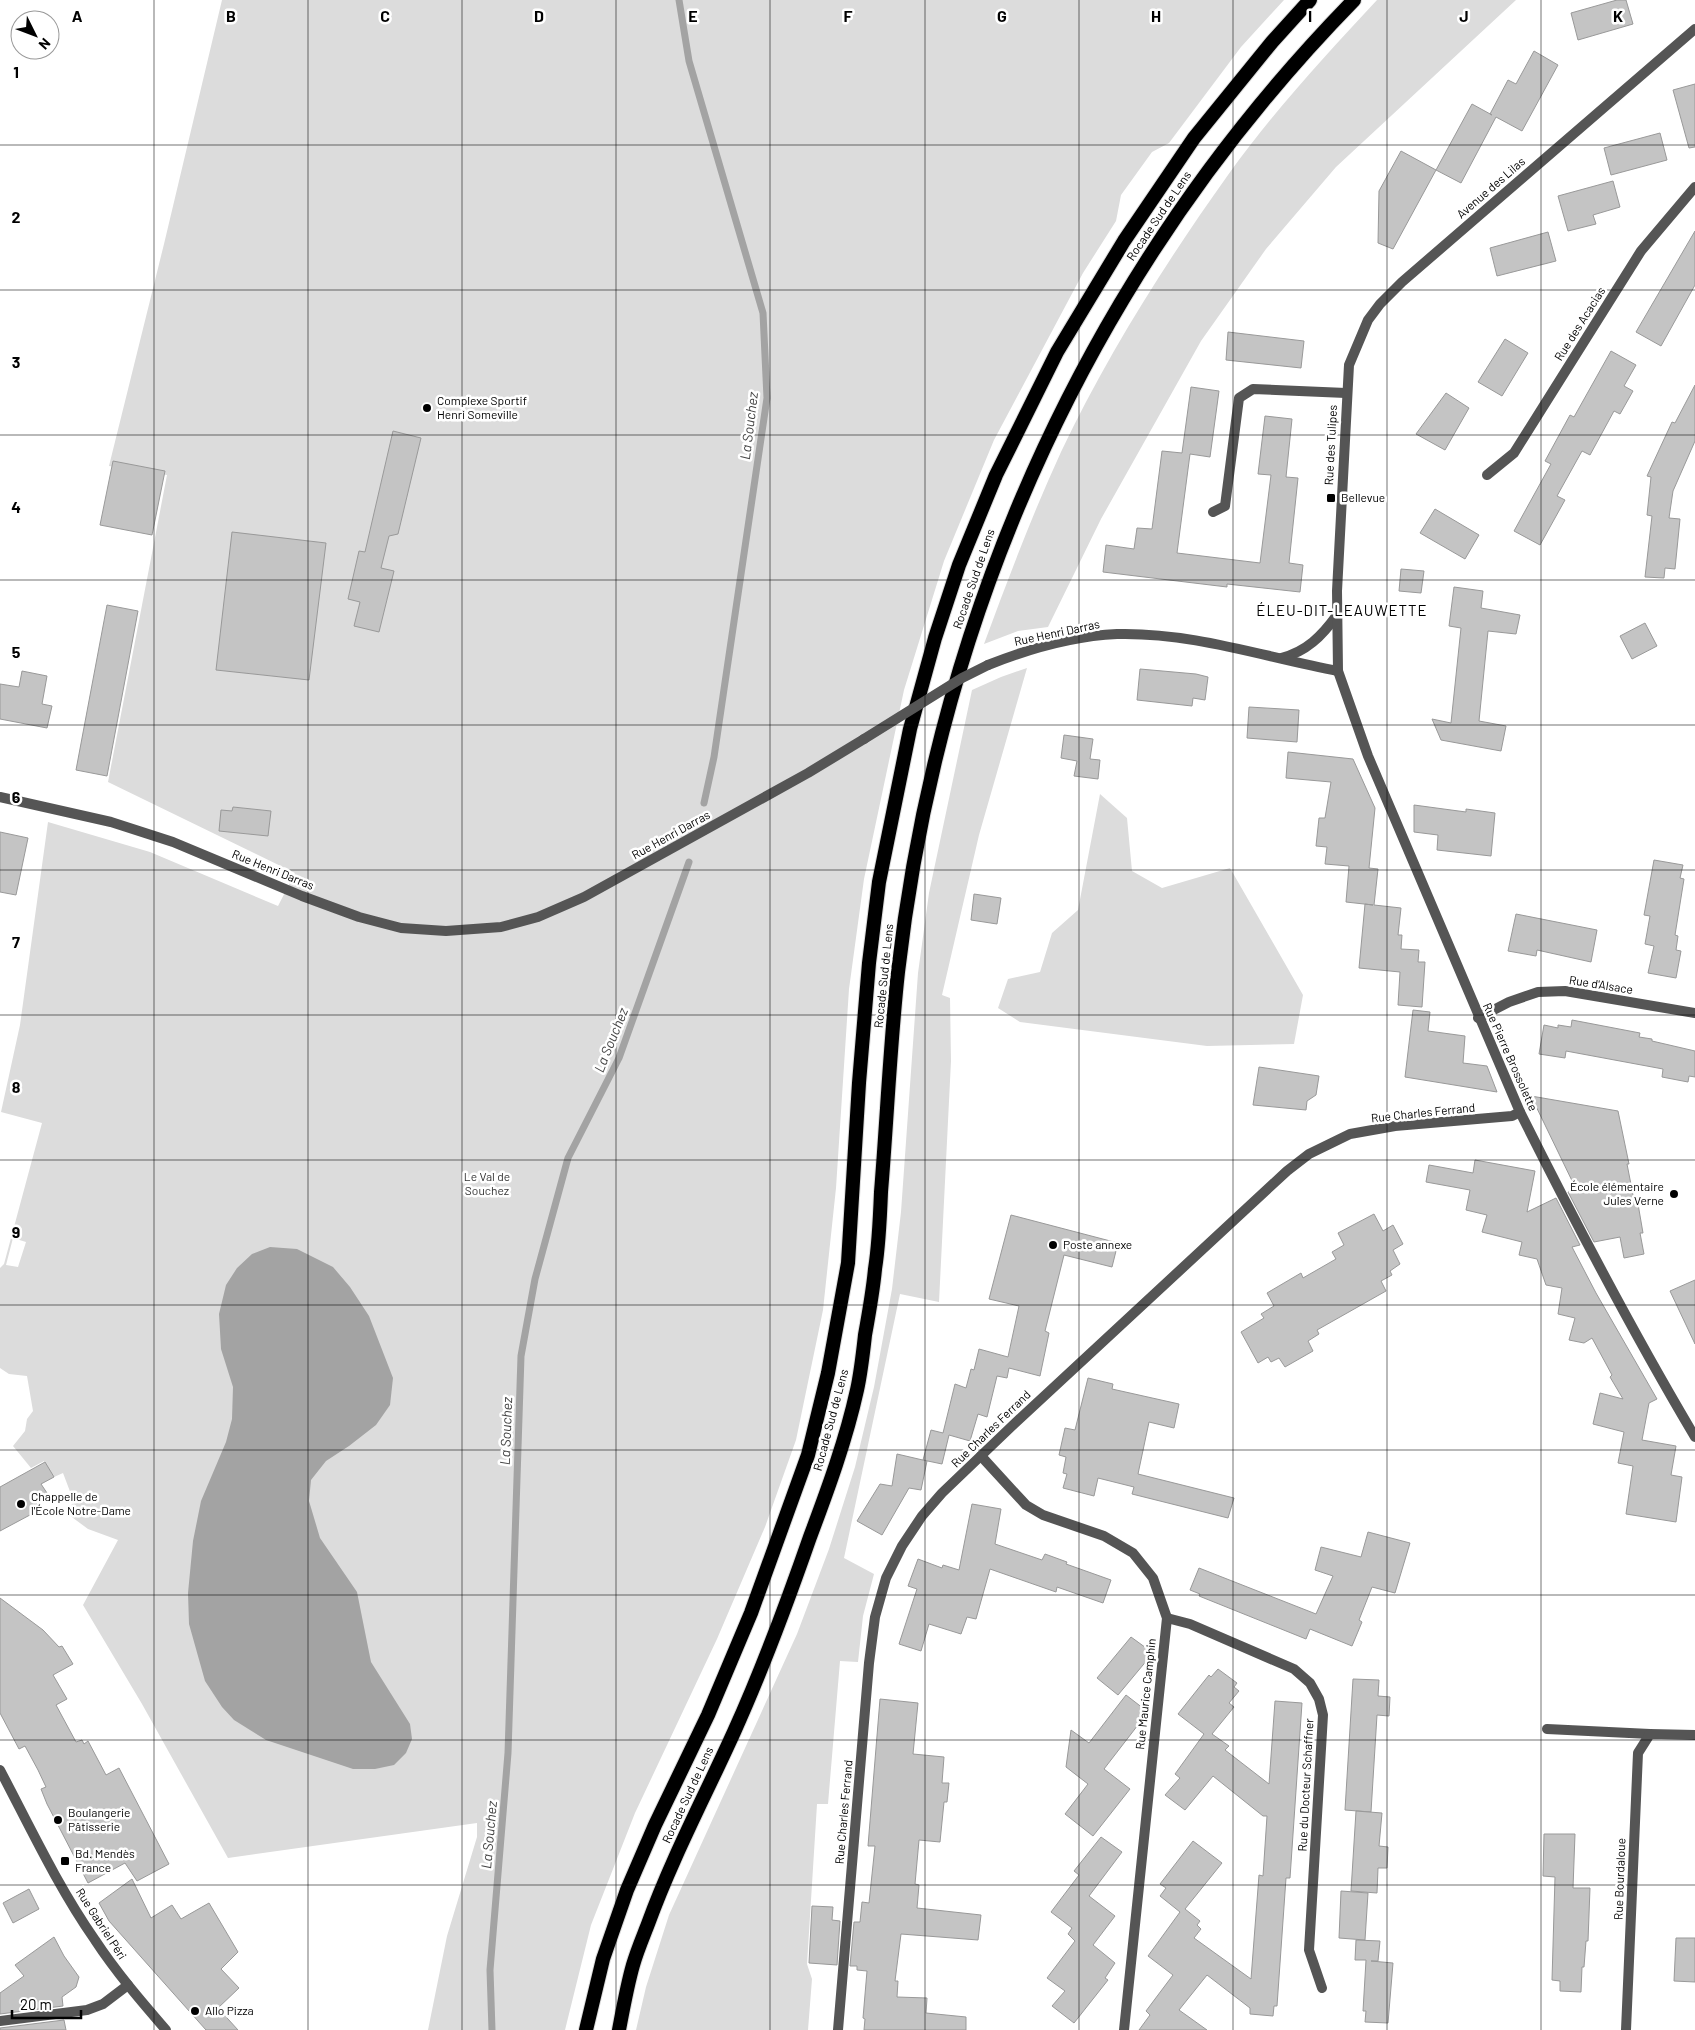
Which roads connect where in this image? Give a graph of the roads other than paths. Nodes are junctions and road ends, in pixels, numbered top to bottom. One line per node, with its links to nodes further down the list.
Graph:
1 (1310, 0): 26 (highway, Rocade Sud de Lens)
2 (1354, 0): 27 (highway, Rocade Sud de Lens)
3 (1695, 30): 5 (street, Avenue des Lilas)
4 (1695, 186): 6 (street, Rue des Acacias)
5 (1346, 393): 7 (street, Rue des Tulipes); 8 (street, Rue des Tulipes)
6 (1487, 475)
7 (1213, 512)
8 (1337, 615): 9 (street); 10 (street, Rue des Tulipes)
9 (1280, 658): 10 (street, Rue Henri Darras); 11 (street, Rue Henri Darras, bridge)
10 (1338, 671): 13 (street, Rue Pierre Brossolette)
11 (0, 797)
12 (1695, 1012): 13 (street, Rue d'Alsace)
13 (1478, 1018): 14 (street, Rue Pierre Brossolette)
14 (1520, 1112): 15 (street, Rue Pierre Brossolette); 16 (street, Rue Charles Ferrand)
15 (1695, 1437)
16 (981, 1456): 17 (street, Rue Maurice Camphin); 28 (street, Rue Charles Ferrand)
17 (1166, 1618): 23 (street, Rue du Docteur Schaffner); 29 (street, Rue Maurice Camphin)
18 (1547, 1729): 19 (street)
19 (1650, 1734): 20 (street); 30 (street, Rue Bourdaloue)
20 (1695, 1735)
21 (0, 1770): 22 (street, Rue Gabriel Péri)
22 (128, 1985): 24 (street); 25 (street, Rue Gabriel Péri)
23 (1322, 1988)
24 (0, 2021)
25 (166, 2030)
26 (586, 2030)
27 (619, 2030)
28 (838, 2030)
29 (1124, 2030)
30 (1626, 2030)

